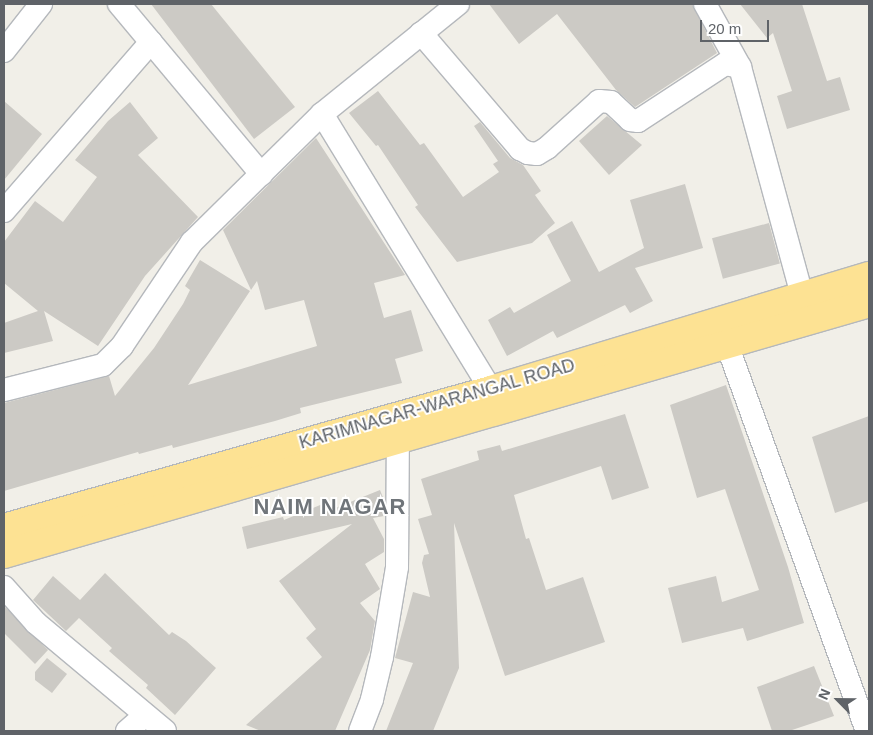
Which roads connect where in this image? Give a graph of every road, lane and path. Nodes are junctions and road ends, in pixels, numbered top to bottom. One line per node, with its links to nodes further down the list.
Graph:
1 (41, 4): 7 (street)
2 (119, 4): 6 (street)
3 (458, 4): 5 (street)
4 (705, 4): 8 (street)
5 (421, 34): 8 (street); 9 (street)
6 (151, 42): 10 (street); 11 (street)
7 (4, 51)
8 (740, 67): 13 (street)
9 (322, 114): 10 (street); 17 (street)
10 (261, 174): 16 (street)
11 (4, 212)
12 (869, 276): 13 (highway, KARIMNAGAR-WARANGAL ROAD)
13 (802, 295): 15 (highway, KARIMNAGAR-WARANGAL ROAD)
14 (869, 303): 15 (highway, KARIMNAGAR-WARANGAL ROAD)
15 (723, 333): 17 (highway, KARIMNAGAR-WARANGAL ROAD); 18 (highway, KARIMNAGAR-WARANGAL ROAD); 26 (street)
16 (4, 390)
17 (492, 390): 18 (highway, KARIMNAGAR-WARANGAL ROAD)
18 (398, 429): 19 (highway, KARIMNAGAR-WARANGAL ROAD); 20 (highway, KARIMNAGAR-WARANGAL ROAD); 25 (street)
19 (4, 528)
20 (4, 554)
21 (4, 587): 22 (street)
22 (144, 716): 23 (street); 24 (street)
23 (127, 731)
24 (164, 731)
25 (360, 731)
26 (868, 731)

